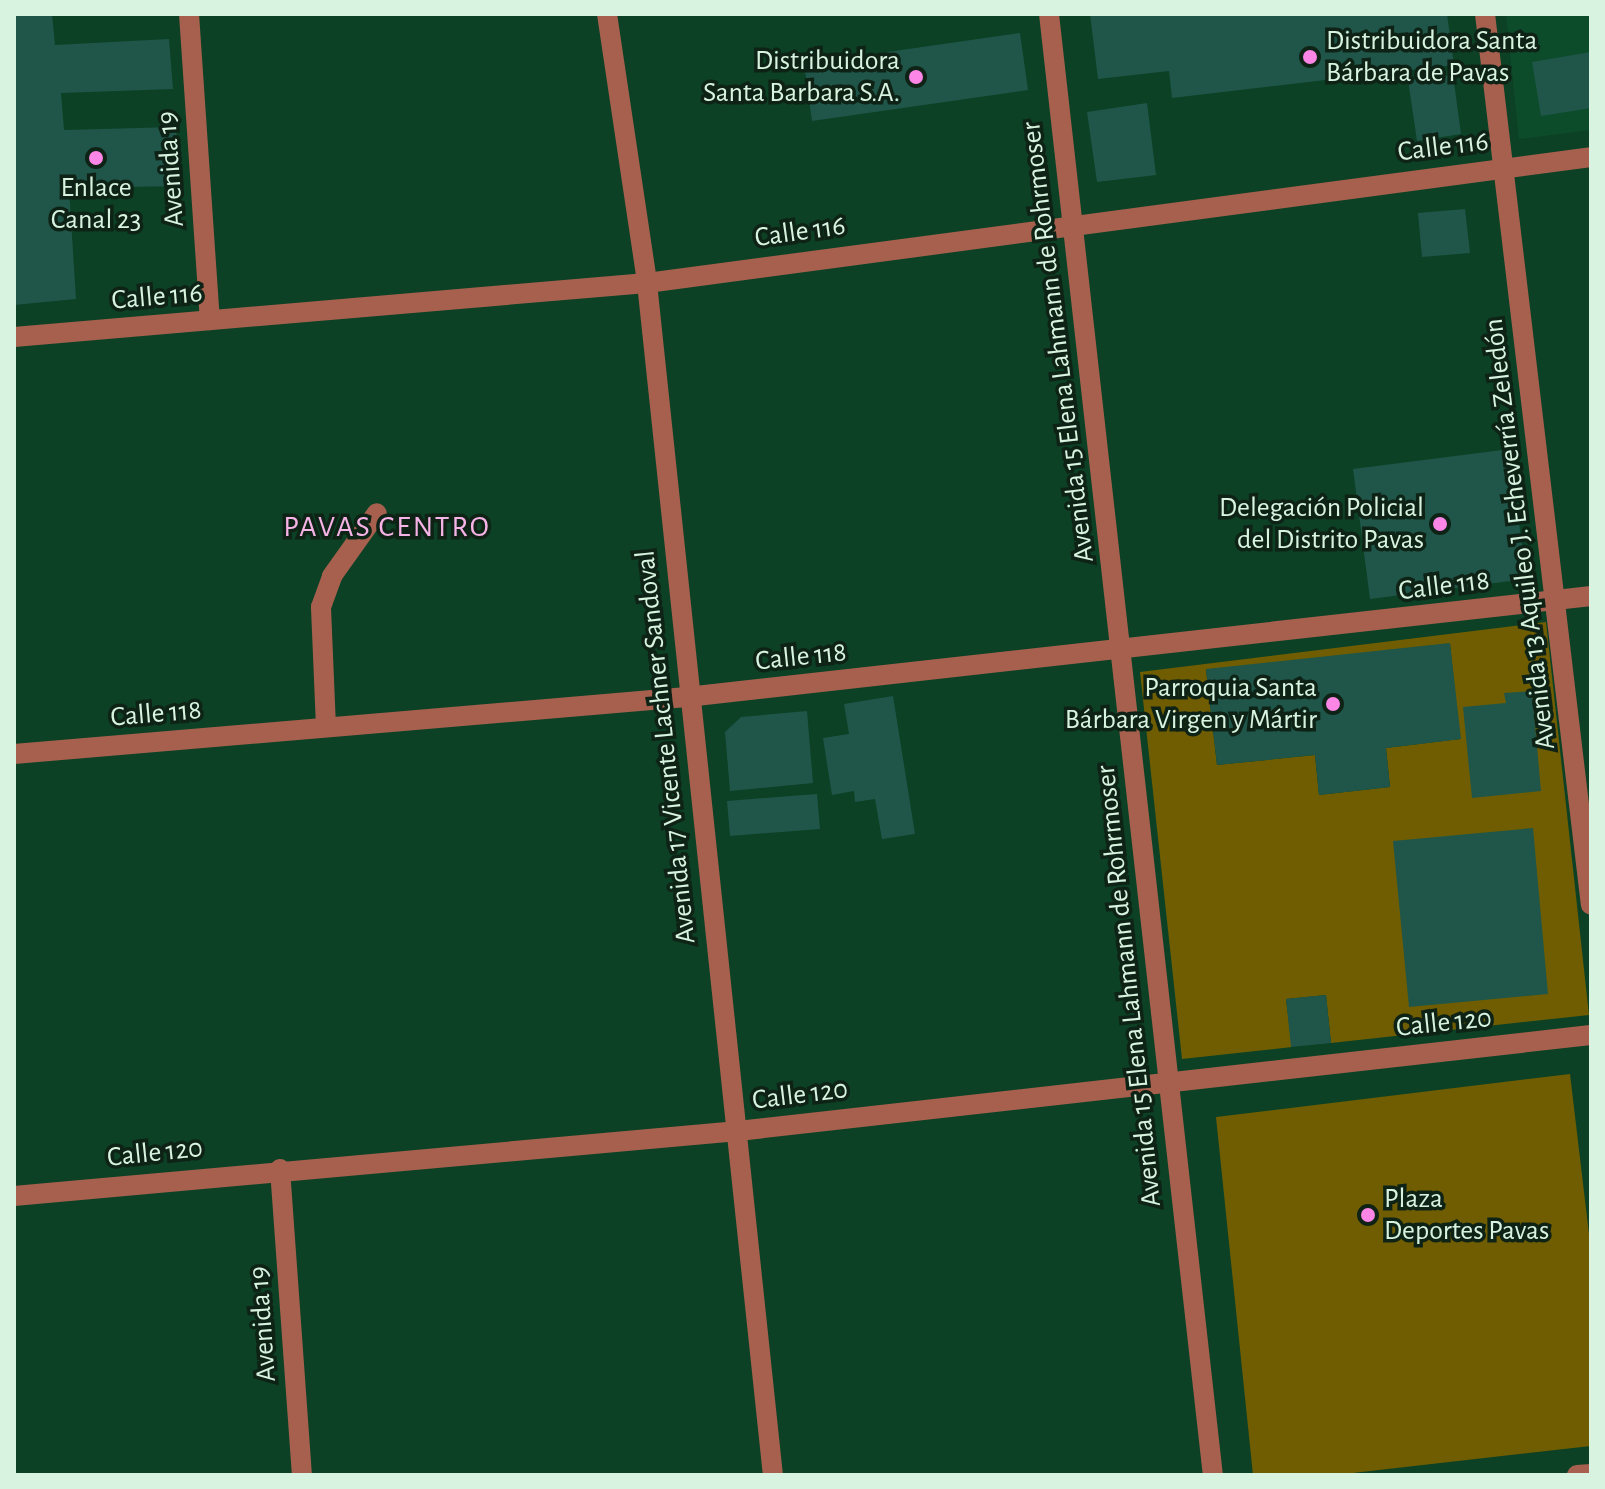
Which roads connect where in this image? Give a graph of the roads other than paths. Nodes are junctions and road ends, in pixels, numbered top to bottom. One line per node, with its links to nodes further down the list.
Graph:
1 (189, 14): 9 (street, Avenida 19)
2 (607, 14): 8 (street, Avenida 17 Vicente Lachner Sandoval)
3 (1049, 14): 7 (street, Avenida 15 Elena Lahmann de Rohrmoser)
4 (1485, 14): 6 (street, Avenida 13 Aquileo J. Echeverría Zeledón)
5 (1591, 157): 6 (street, Calle 116)
6 (1502, 168): 7 (street, Calle 116); 13 (street, Avenida 13 Aquileo J. Echeverría Zeledón)
7 (1072, 221): 8 (street, Calle 116); 14 (street, Avenida 15 Elena Lahmann de Rohrmoser)
8 (647, 283): 9 (street, Calle 116); 15 (street, Avenida 17 Vicente Lachner Sandoval)
9 (210, 320): 10 (street, Calle 116)
10 (14, 337)
11 (377, 513): 16 (street)
12 (1591, 596): 13 (street, Calle 118)
13 (1559, 600): 14 (street, Calle 118); 18 (street, Avenida 13 Aquileo J. Echeverría Zeledón)
14 (1122, 653): 15 (street, Calle 118); 20 (street, Avenida 15 Elena Lahmann de Rohrmoser)
15 (687, 697): 16 (street, Calle 118); 21 (street, Avenida 17 Vicente Lachner Sandoval)
16 (326, 727): 17 (street, Calle 118)
17 (14, 754)
18 (1591, 905)
19 (1591, 1035): 20 (street, Calle 120)
20 (1166, 1081): 21 (street, Calle 120); 27 (street, Avenida 15 Elena Lahmann de Rohrmoser)
21 (738, 1131): 22 (street, Calle 120); 26 (street, Avenida 17 Vicente Lachner Sandoval)
22 (280, 1169): 23 (street, Calle 120); 25 (street, Avenida 19)
23 (14, 1196)
24 (1591, 1474): 28 (street)
25 (302, 1475)
26 (773, 1475)
27 (1213, 1475)
28 (1577, 1475)

